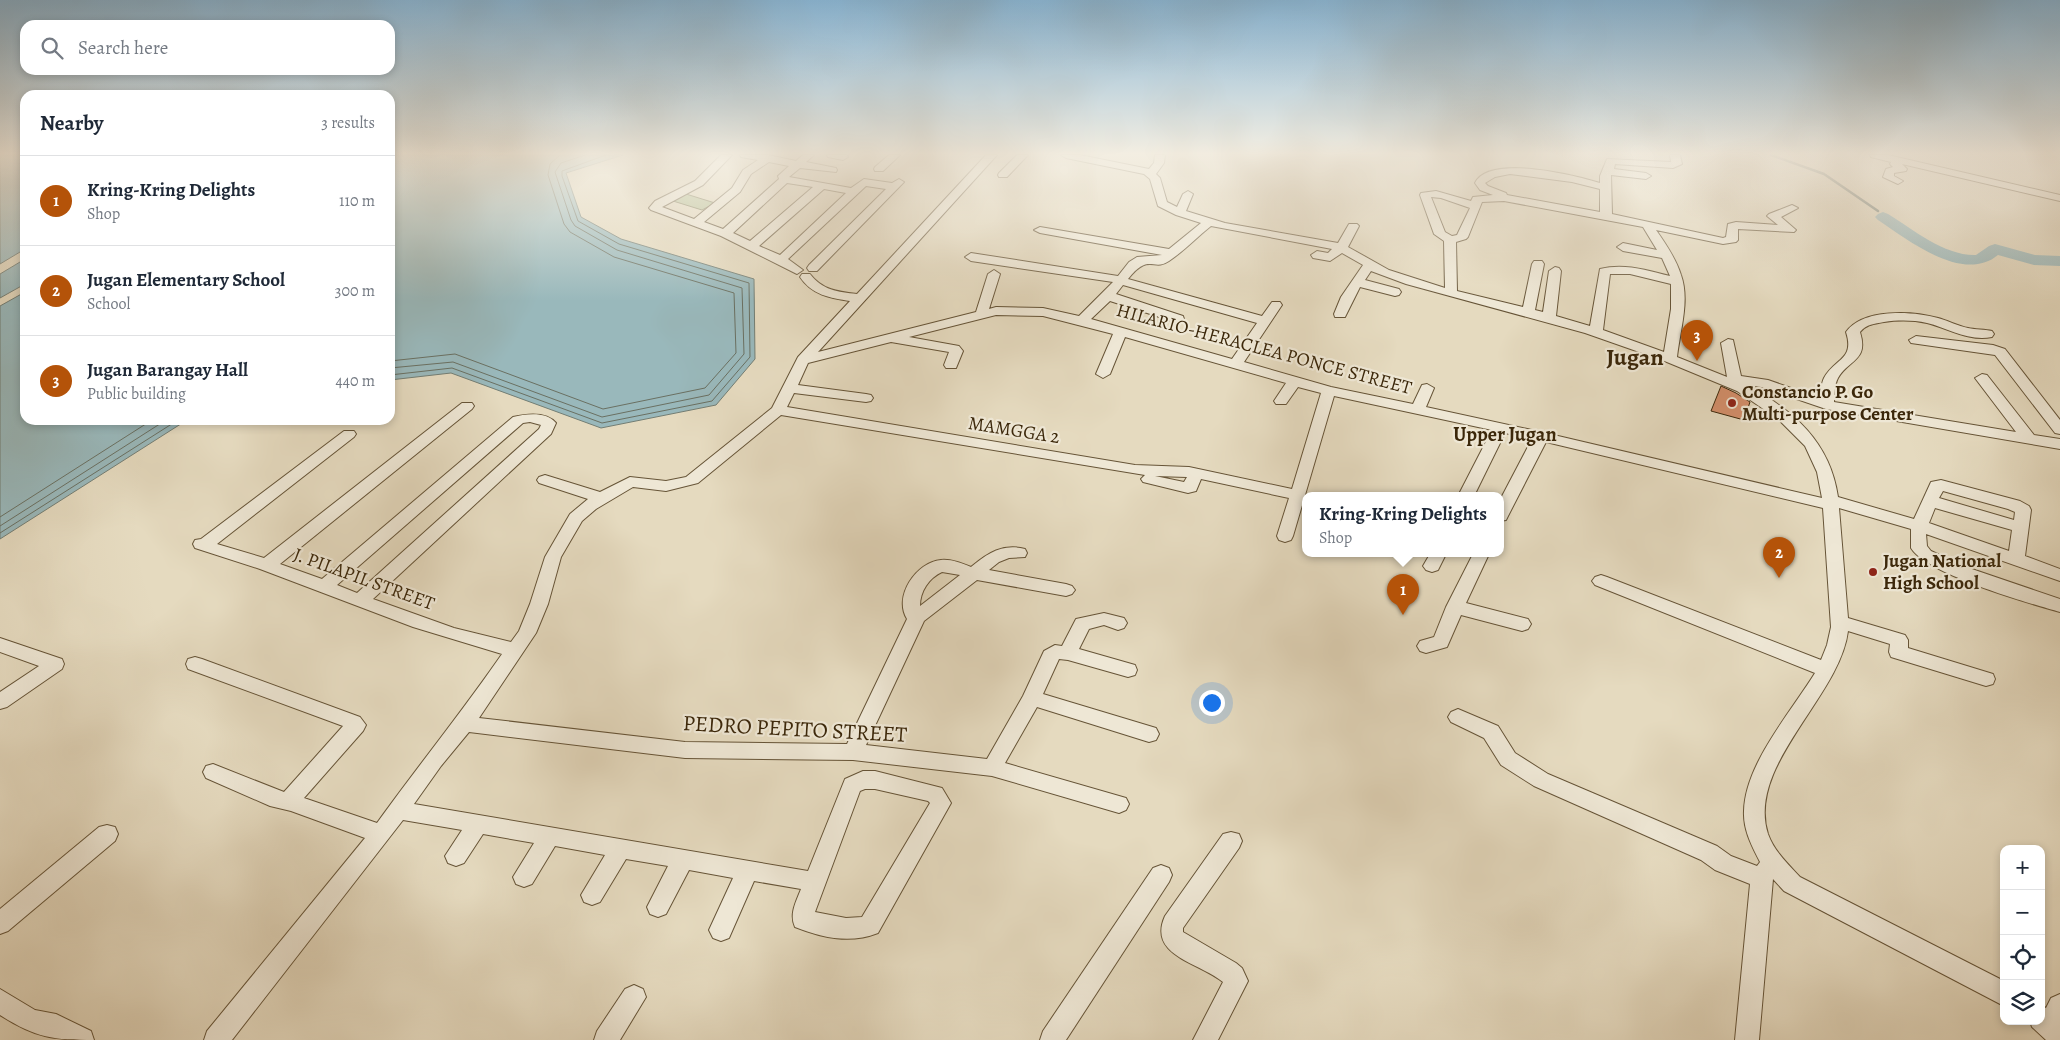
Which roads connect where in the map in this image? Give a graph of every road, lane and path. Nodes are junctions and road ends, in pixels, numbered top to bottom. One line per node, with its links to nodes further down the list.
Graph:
1 (659, 204): 19 (street)
2 (720, 204): 19 (street)
3 (760, 204): 24 (street)
4 (801, 204): 26 (street)
5 (838, 204): 33 (street)
6 (878, 204): 37 (street)
7 (948, 204): 45 (street)
8 (1162, 204): 16 (street)
9 (1184, 204): 16 (street)
10 (1429, 204): 25 (street)
11 (1468, 204): 14 (street)
12 (1535, 204): 17 (street)
13 (1606, 204): 17 (street)
14 (1476, 206): 25 (street)
15 (1792, 208): 22 (street)
16 (1180, 213): 20 (street)
17 (1606, 216): 22 (street)
18 (1567, 218): 22 (street)
19 (697, 222): 24 (street)
20 (1209, 222): 28 (street); 29 (street)
21 (1353, 226): 28 (street)
22 (1649, 228): 31 (street)
23 (1040, 230): 29 (street)
24 (725, 234): 26 (street)
25 (1450, 240): 43 (street)
26 (752, 246): 33 (street)
27 (1623, 247): 31 (street)
28 (1342, 248): 30 (street); 35 (street)
29 (1173, 253): 39 (street)
30 (1317, 255)
31 (1665, 255): 41 (street)
32 (971, 257): 39 (street)
33 (781, 260): 37 (street)
34 (1538, 264): 47 (street)
35 (1369, 265): 40 (street); 43 (street)
36 (1555, 270): 50 (street)
37 (806, 272): 45 (street)
38 (994, 274): 48 (street)
39 (1122, 281): 44 (street); 53 (street)
40 (1357, 282): 42 (street); 49 (street)
41 (1677, 282): 55 (street); 61 (street)
42 (1395, 292)
43 (1451, 294): 47 (street)
44 (1108, 296): 51 (street); 52 (street)
45 (860, 299): 60 (street)
46 (1276, 306): 53 (street)
47 (1528, 313): 50 (street)
48 (982, 314): 52 (street, HILARIO-HERACLEA PONCE STREET); 57 (street, HILARIO-HERACLEA PONCE STREET)
49 (1340, 314)
50 (1548, 318): 55 (street)
51 (1178, 319)
52 (1082, 320): 54 (street, HILARIO-HERACLEA PONCE STREET)
53 (1266, 321): 63 (street)
54 (1121, 331): 63 (street, HILARIO-HERACLEA PONCE STREET); 64 (street)
55 (1596, 333): 61 (street)
56 (1987, 334): 73 (street)
57 (892, 338): 60 (street, HILARIO-HERACLEA PONCE STREET); 62 (street)
58 (1916, 340): 78 (street)
59 (1728, 343): 66 (street)
60 (803, 360): 68 (street)
61 (1670, 360): 66 (street)
62 (951, 365)
63 (1235, 365): 67 (street, HILARIO-HERACLEA PONCE STREET)
64 (1103, 374)
65 (1982, 378): 81 (street)
66 (1728, 379): 73 (street); 87 (street)
67 (1294, 382): 70 (street, HILARIO-HERACLEA PONCE STREET); 72 (street)
68 (790, 388): 71 (street); 75 (street)
69 (1426, 388): 76 (street)
70 (1329, 391): 76 (street, HILARIO-HERACLEA PONCE STREET); 85 (street)
71 (866, 398)
72 (1281, 401)
73 (1826, 405): 81 (street)
74 (467, 406): 94 (street)
75 (778, 410): 85 (street, MAMGGA 2); 86 (street)
76 (1417, 411): 77 (street, HILARIO-HERACLEA PONCE STREET)
77 (1500, 428): 80 (street, HILARIO-HERACLEA PONCE STREET); 84 (street)
78 (2060, 430)
79 (349, 434): 94 (street, J. PILAPIL STREET)
80 (1541, 436): 87 (street, HILARIO-HERACLEA PONCE STREET); 88 (street)
81 (2028, 439): 82 (street)
82 (2060, 444)
83 (545, 480): 86 (street)
84 (1468, 492)
85 (1298, 495): 90 (street)
86 (601, 498): 109 (street)
87 (1831, 503): 89 (street, HILARIO-HERACLEA PONCE STREET); 105 (street)
88 (1504, 508)
89 (1921, 526): 93 (street, HILARIO-HERACLEA PONCE STREET); 93 (street); 101 (street)
90 (1285, 536)
91 (1019, 554): 95 (street)
92 (1480, 557): 102 (street)
93 (2016, 559): 96 (street, HILARIO-HERACLEA PONCE STREET)
94 (267, 565): 98 (street, J. PILAPIL STREET)
95 (975, 574): 99 (street); 103 (street); 103 (street)
96 (2060, 575)
97 (1601, 581): 113 (street)
98 (323, 588): 100 (street, J. PILAPIL STREET); 100 (street)
99 (1066, 590)
100 (359, 601): 109 (street, J. PILAPIL STREET)
101 (2060, 606)
102 (1455, 607): 106 (street); 108 (street)
103 (917, 616): 120 (street)
104 (1118, 622): 110 (street)
105 (1839, 622): 113 (street); 114 (street)
106 (1522, 624)
107 (0, 645): 116 (street)
108 (1426, 646)
109 (514, 650): 118 (street)
110 (1068, 652): 112 (street); 115 (street)
111 (194, 664): 123 (street)
112 (1128, 670)
113 (1826, 670): 135 (street)
114 (1986, 679)
115 (1032, 698): 119 (street); 121 (street)
116 (0, 702)
117 (1458, 718): 135 (street)
118 (464, 724): 120 (street, PEDRO PEPITO STREET); 125 (street)
119 (1149, 734)
120 (853, 752): 121 (street, PEDRO PEPITO STREET)
121 (992, 768): 124 (street, PEDRO PEPITO STREET)
122 (213, 772): 123 (street)
123 (291, 802): 128 (street)
124 (1119, 804)
125 (398, 810): 126 (street); 128 (street)
126 (478, 824): 129 (street); 132 (street)
127 (107, 834): 141 (street)
128 (381, 834): 147 (street)
129 (550, 836): 131 (street); 137 (street)
130 (1231, 841): 150 (street)
131 (621, 848): 133 (street); 139 (street)
132 (456, 856)
133 (683, 860): 134 (street); 140 (street)
134 (746, 870): 138 (street); 142 (street)
135 (1766, 870): 143 (street); 151 (street)
136 (1161, 875): 149 (street)
137 (524, 877)
138 (815, 882): 138 (street)
139 (592, 895)
140 (658, 907)
141 (0, 923)
142 (721, 930)
143 (2000, 992)
144 (634, 997): 148 (street)
145 (0, 1002): 146 (street)
146 (82, 1040)
147 (216, 1040)
148 (606, 1040)
149 (1052, 1040)
150 (1205, 1040)
151 (1746, 1040)

